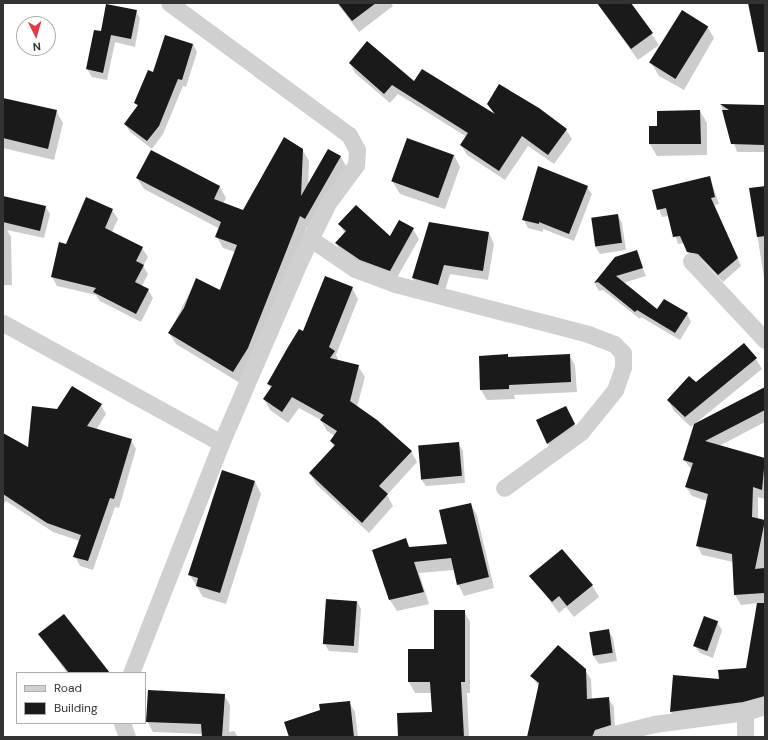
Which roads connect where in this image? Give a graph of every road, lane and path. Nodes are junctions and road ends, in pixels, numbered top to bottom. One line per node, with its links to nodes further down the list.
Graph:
1 (169, 3): 2 (street)
2 (310, 239): 6 (street); 7 (street)
3 (691, 261): 5 (street)
4 (3, 323): 6 (street)
5 (765, 340)
6 (221, 443): 8 (street)
7 (504, 488)
8 (132, 672)
9 (765, 706): 10 (street)
10 (745, 712): 13 (street); 14 (street)
11 (122, 724): 12 (street)
12 (127, 737)
13 (602, 737)
14 (744, 737)

